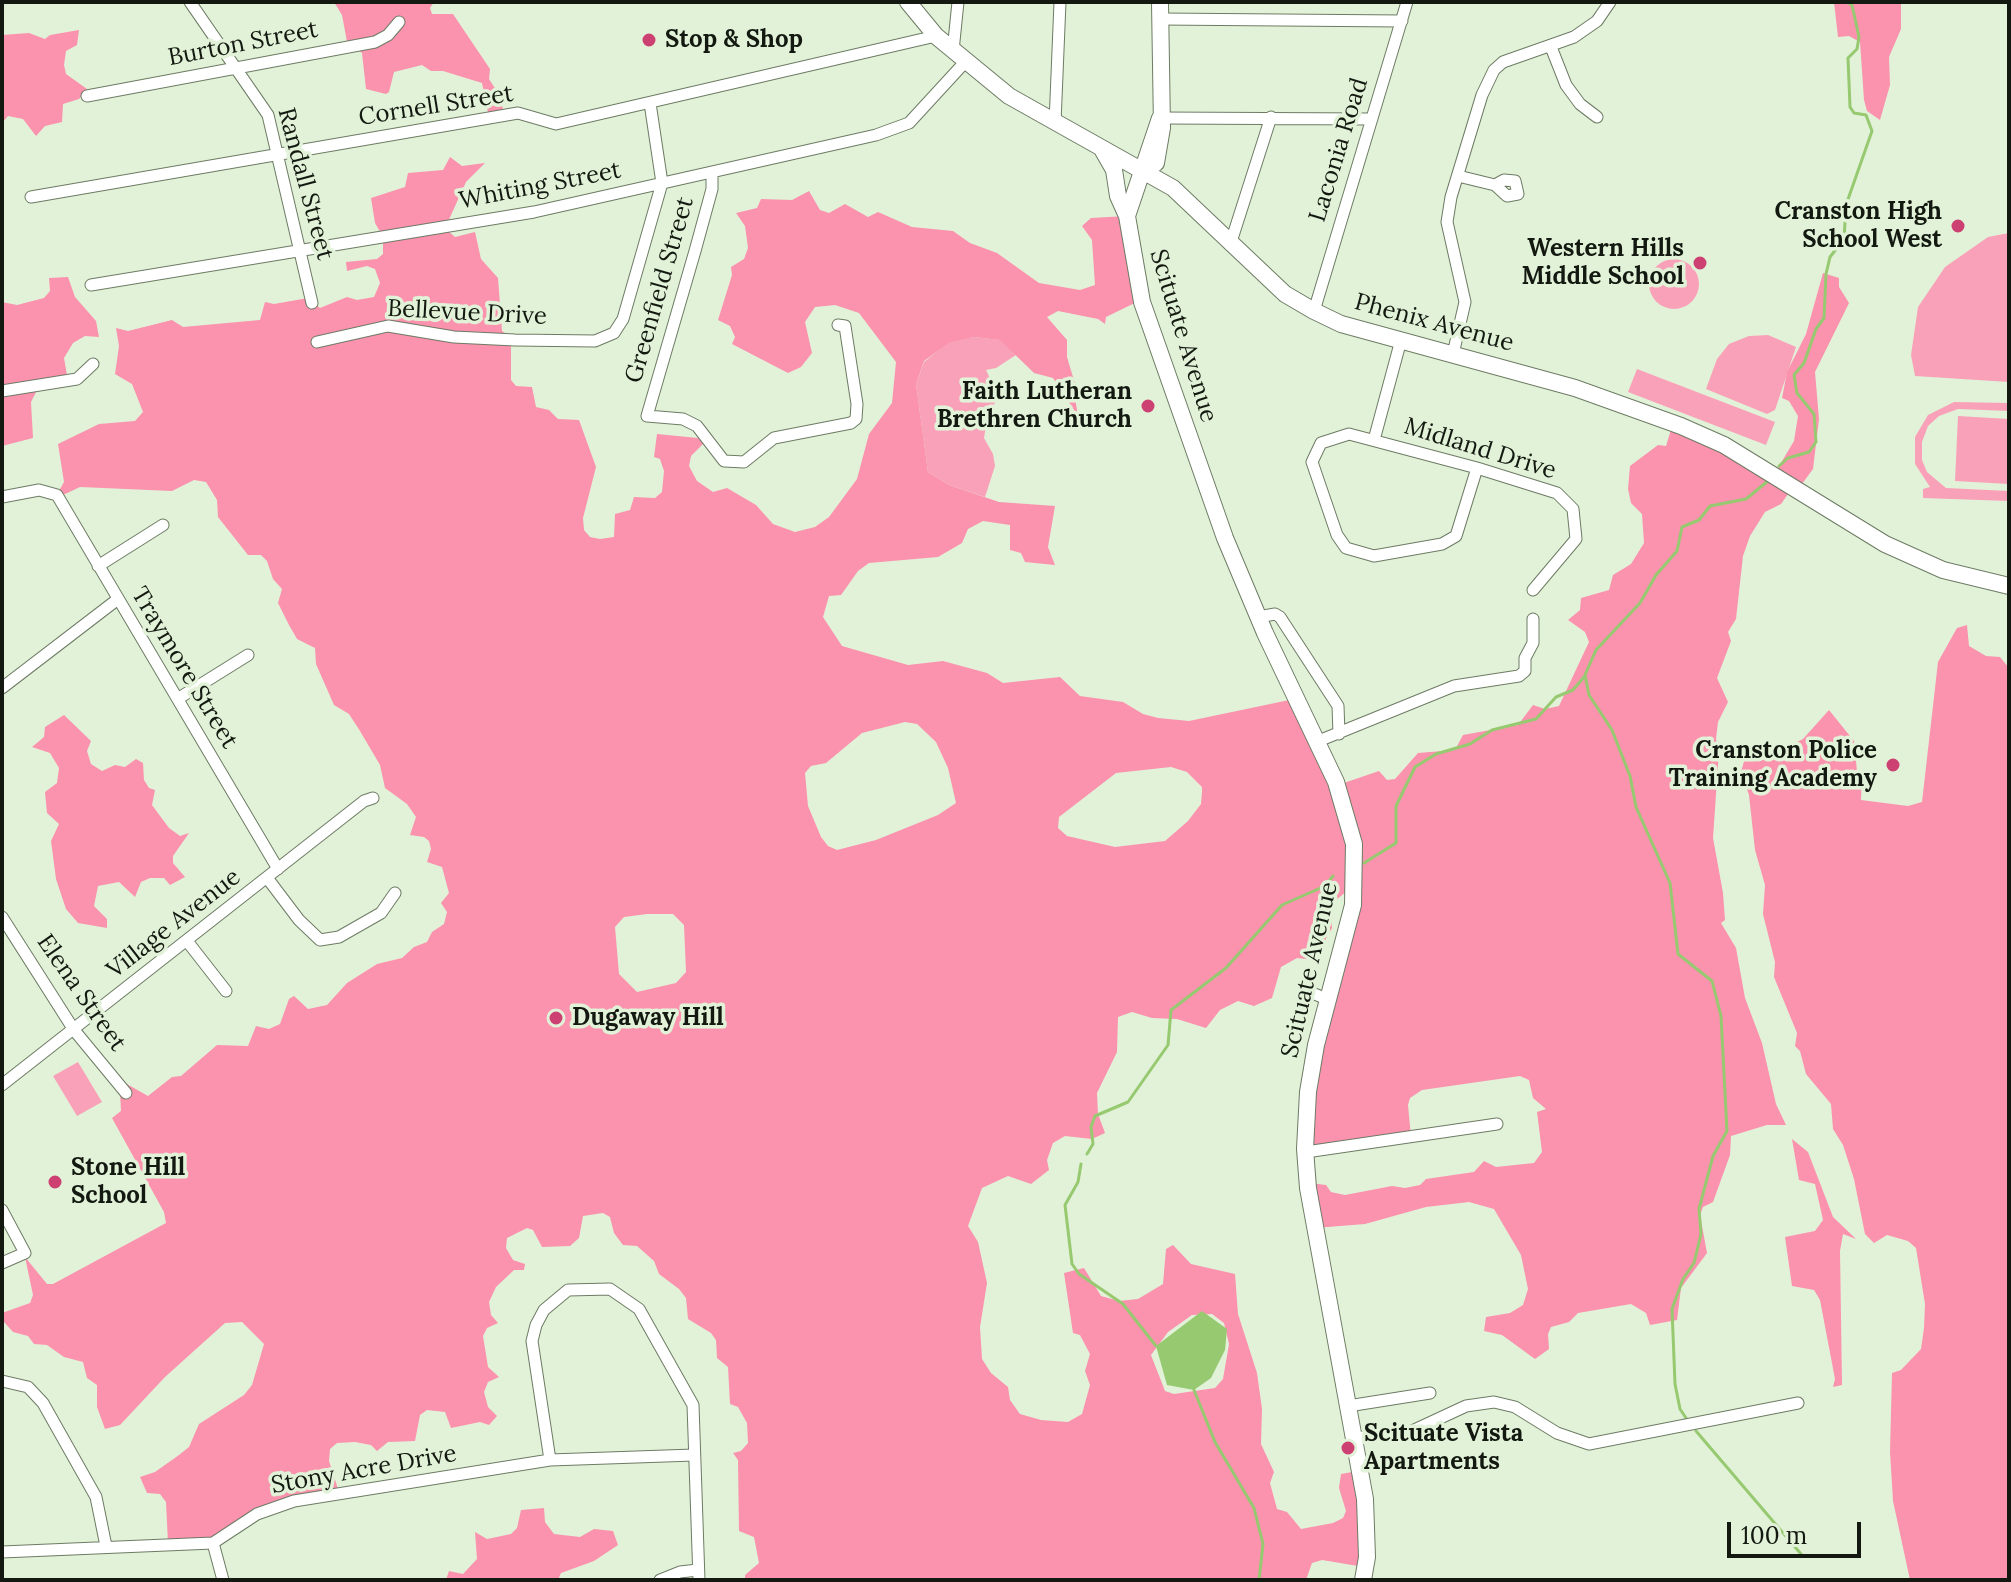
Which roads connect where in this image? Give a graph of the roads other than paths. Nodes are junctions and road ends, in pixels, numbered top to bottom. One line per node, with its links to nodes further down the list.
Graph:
1 (190, 2): 13 (street, Randall Street)
2 (908, 2): 10 (main road, Phenix Avenue)
3 (958, 2): 12 (street)
4 (1060, 2): 20 (street)
5 (1407, 2): 8 (street, Laconia Road)
6 (1610, 2): 11 (street)
7 (1160, 10): 8 (street); 18 (main road)
8 (1402, 21): 19 (street, Laconia Road)
9 (399, 22): 13 (street, Burton Street)
10 (936, 36): 12 (main road, Phenix Avenue); 15 (street, Cornell Street)
11 (1551, 47): 17 (street); 25 (street)
12 (959, 56): 20 (main road, Phenix Avenue); 24 (street, Whiting Street)
13 (238, 69): 14 (street, Burton Street); 22 (street, Randall Street)
14 (87, 96)
15 (650, 103): 22 (street, Cornell Street); 26 (street, Bellevue Drive)
16 (1271, 117): 18 (street); 19 (street); 30 (street)
17 (1597, 117)
18 (1160, 118): 23 (main road)
19 (1372, 119): 34 (street, Laconia Road)
20 (1055, 123): 21 (main road, Phenix Avenue)
21 (1101, 147): 23 (main road, Phenix Avenue); 29 (main road, Scituate Avenue)
22 (279, 153): 28 (street, Cornell Street); 31 (street, Randall Street)
23 (1144, 170): 29 (main road); 30 (main road, Phenix Avenue)
24 (712, 172): 26 (street, Whiting Street); 35 (street, Greenfield Street)
25 (1458, 176): 27 (street); 38 (street)
26 (662, 183): 31 (street, Whiting Street); 37 (street, Bellevue Drive)
27 (1495, 185)
28 (31, 197)
29 (1127, 216): 49 (main road, Scituate Avenue)
30 (1230, 245): 34 (main road, Phenix Avenue)
31 (301, 251): 32 (street, Whiting Street); 33 (street, Randall Street)
32 (91, 285)
33 (312, 303)
34 (1314, 311): 36 (main road, Phenix Avenue)
35 (838, 325)
36 (1401, 340): 38 (main road, Phenix Avenue); 41 (street, Midland Drive)
37 (317, 342)
38 (1453, 354): 46 (main road, Phenix Avenue)
39 (93, 364): 40 (street)
40 (2, 391)
41 (1374, 440): 42 (street, Midland Drive); 42 (street)
42 (1477, 468): 47 (street, Midland Drive)
43 (2, 497): 45 (street, Traymore Street)
44 (163, 525): 45 (street)
45 (98, 566): 48 (street, Traymore Street)
46 (2009, 586)
47 (1533, 590)
48 (118, 599): 52 (street); 53 (street, Traymore Street)
49 (1258, 617): 54 (street); 55 (main road, Scituate Avenue)
50 (1533, 619): 54 (street)
51 (248, 655): 53 (street)
52 (2, 688)
53 (179, 698): 57 (street, Traymore Street)
54 (1339, 734): 55 (street)
55 (1316, 742): 64 (main road, Scituate Avenue)
56 (373, 798): 57 (street, Village Avenue)
57 (278, 869): 58 (street, Village Avenue)
58 (268, 879): 59 (street); 61 (street, Village Avenue)
59 (395, 893)
60 (2, 917): 65 (street, Elena Street)
61 (187, 941): 63 (street); 65 (street, Village Avenue)
62 (1305, 990): 64 (street)
63 (226, 991)
64 (1329, 1000): 69 (main road, Scituate Avenue)
65 (74, 1030): 66 (street, Village Avenue); 67 (street, Elena Street)
66 (2, 1085)
67 (126, 1093)
68 (1497, 1124): 69 (street)
69 (1306, 1152): 75 (main road, Scituate Avenue)
70 (2, 1210): 71 (street)
71 (2, 1263)
72 (2, 1381): 80 (street)
73 (1430, 1393): 75 (street)
74 (1798, 1403): 76 (street)
75 (1348, 1406): 76 (main road, Scituate Avenue)
76 (1354, 1438): 85 (main road, Scituate Avenue)
77 (694, 1455): 78 (street, Stony Acre Drive); 78 (street); 82 (street)
78 (550, 1460): 79 (street, Stony Acre Drive)
79 (213, 1543): 80 (street); 83 (street)
80 (106, 1546): 81 (street)
81 (2, 1552)
82 (699, 1575): 84 (street)
83 (223, 1580)
84 (660, 1580)
85 (1363, 1580)

